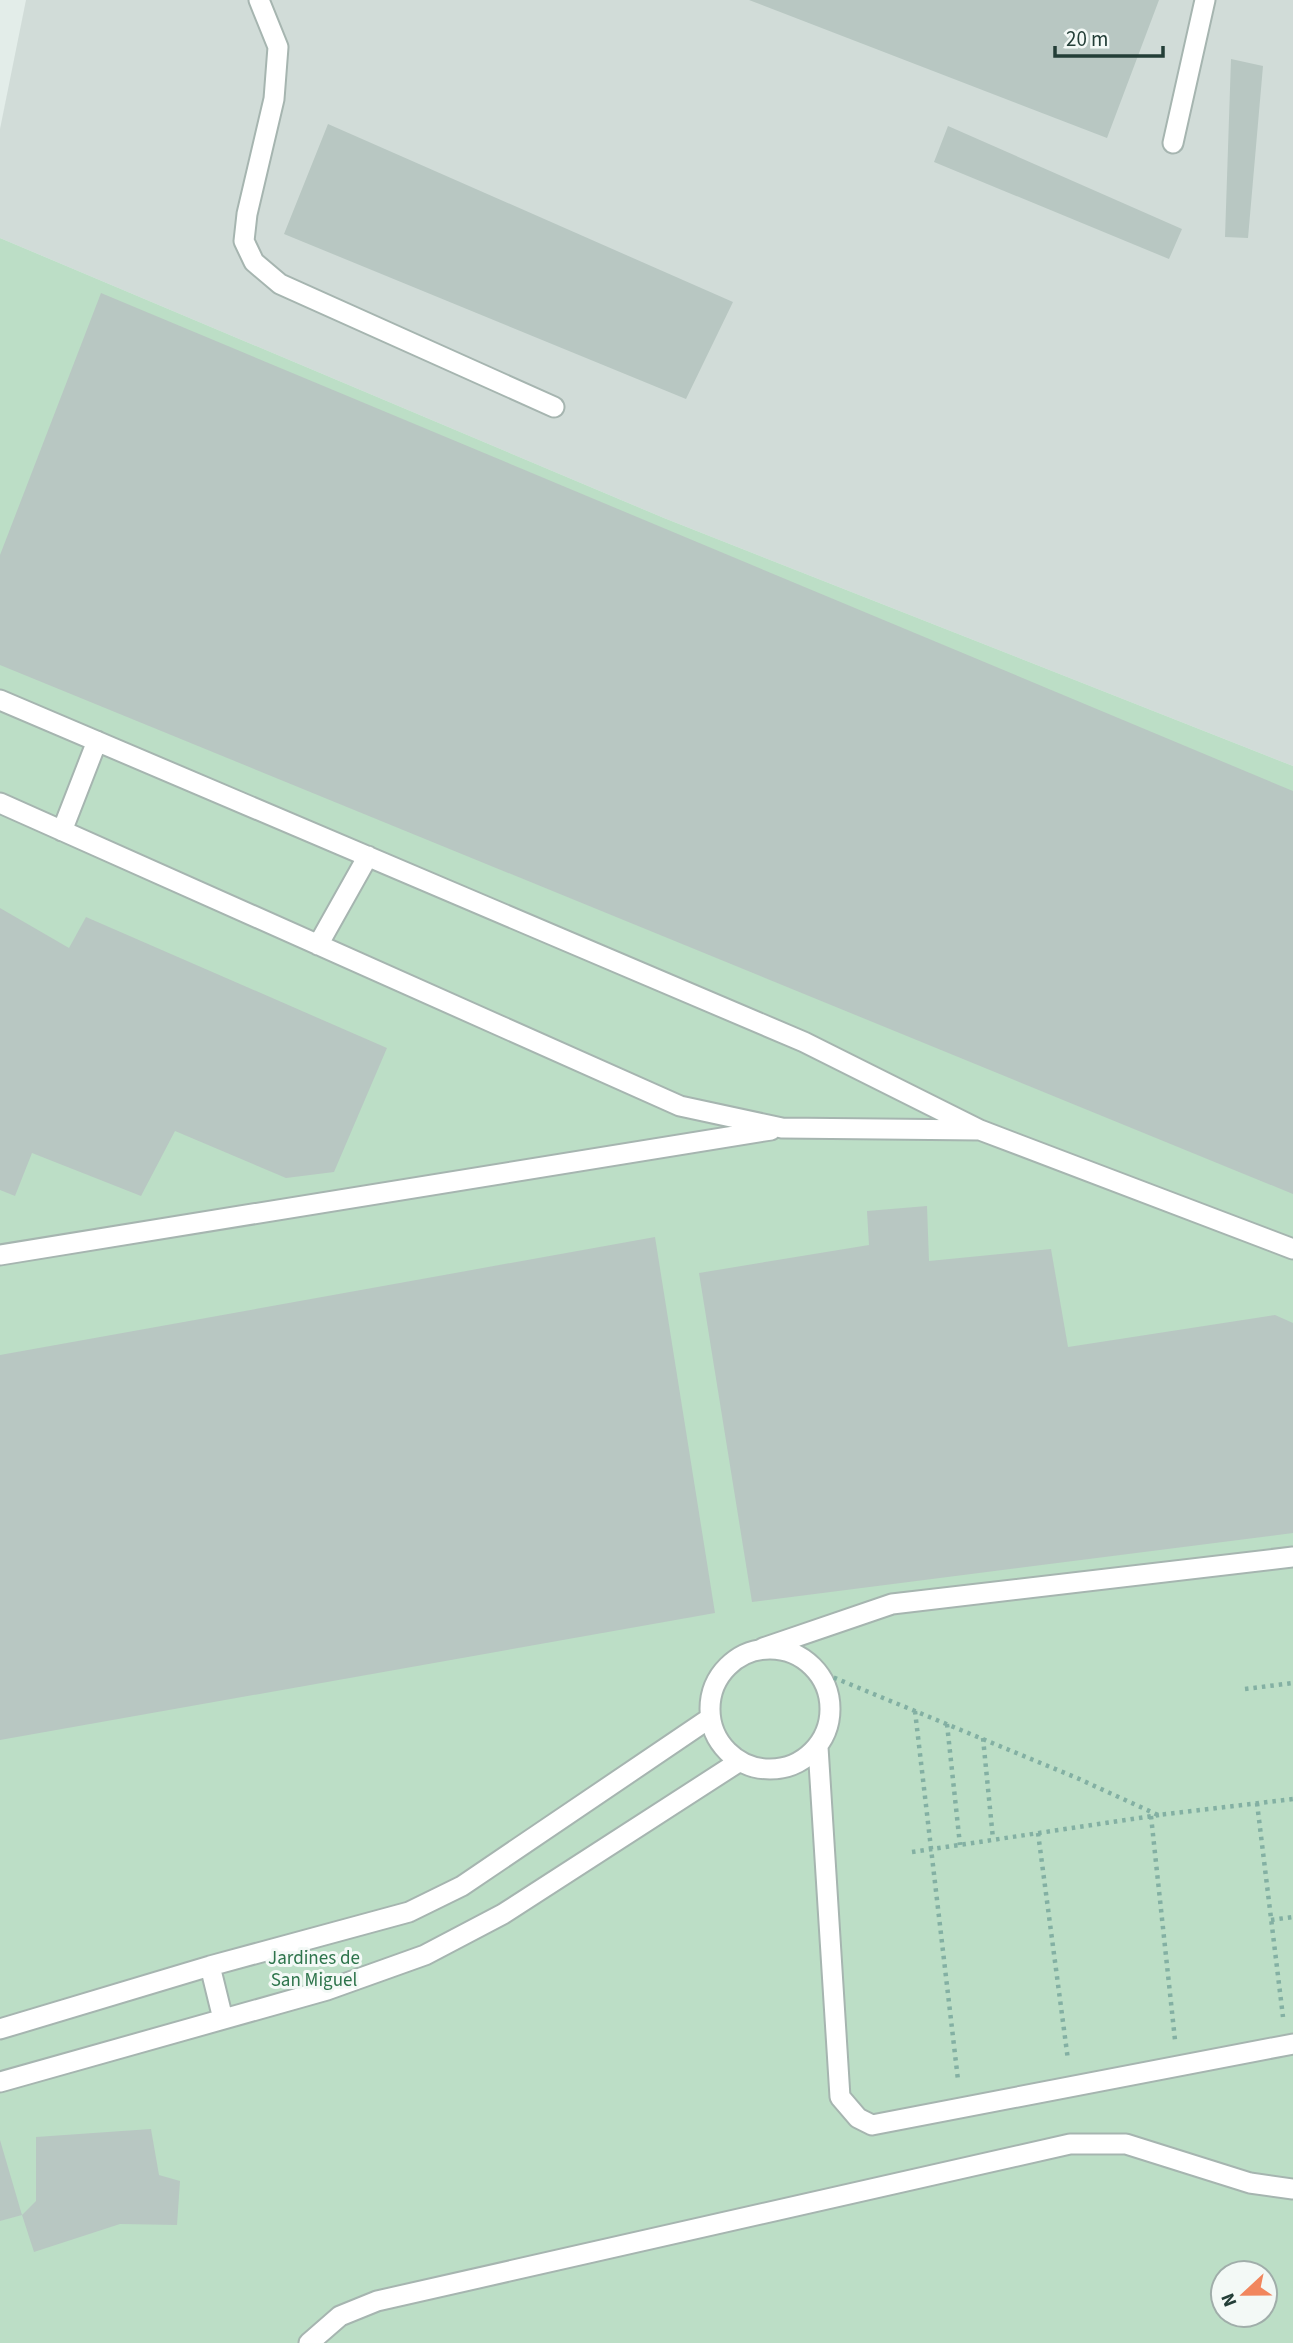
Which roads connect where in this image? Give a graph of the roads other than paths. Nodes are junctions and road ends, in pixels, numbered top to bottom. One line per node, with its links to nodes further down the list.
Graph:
1 (259, 0): 4 (lane)
2 (1205, 0): 3 (lane)
3 (1173, 143)
4 (554, 407)
5 (0, 700): 6 (lane)
6 (97, 741): 8 (lane); 9 (lane)
7 (0, 803): 8 (lane)
8 (62, 831): 10 (lane)
9 (368, 856): 10 (lane); 12 (lane)
10 (318, 945): 11 (lane)
11 (782, 1128): 12 (lane); 14 (lane)
12 (980, 1130): 13 (lane)
13 (1293, 1249)
14 (0, 1255)
15 (1293, 1557): 16 (lane)
16 (763, 1648): 17 (lane); 18 (lane)
17 (710, 1718): 19 (lane); 20 (lane)
18 (818, 1747): 19 (lane); 23 (lane)
19 (740, 1761): 21 (lane)
20 (210, 1966): 21 (lane); 22 (lane)
21 (223, 2019): 24 (lane)
22 (0, 2029)
23 (1293, 2044)
24 (0, 2081)
25 (1293, 2189): 26 (lane)
26 (309, 2343)

